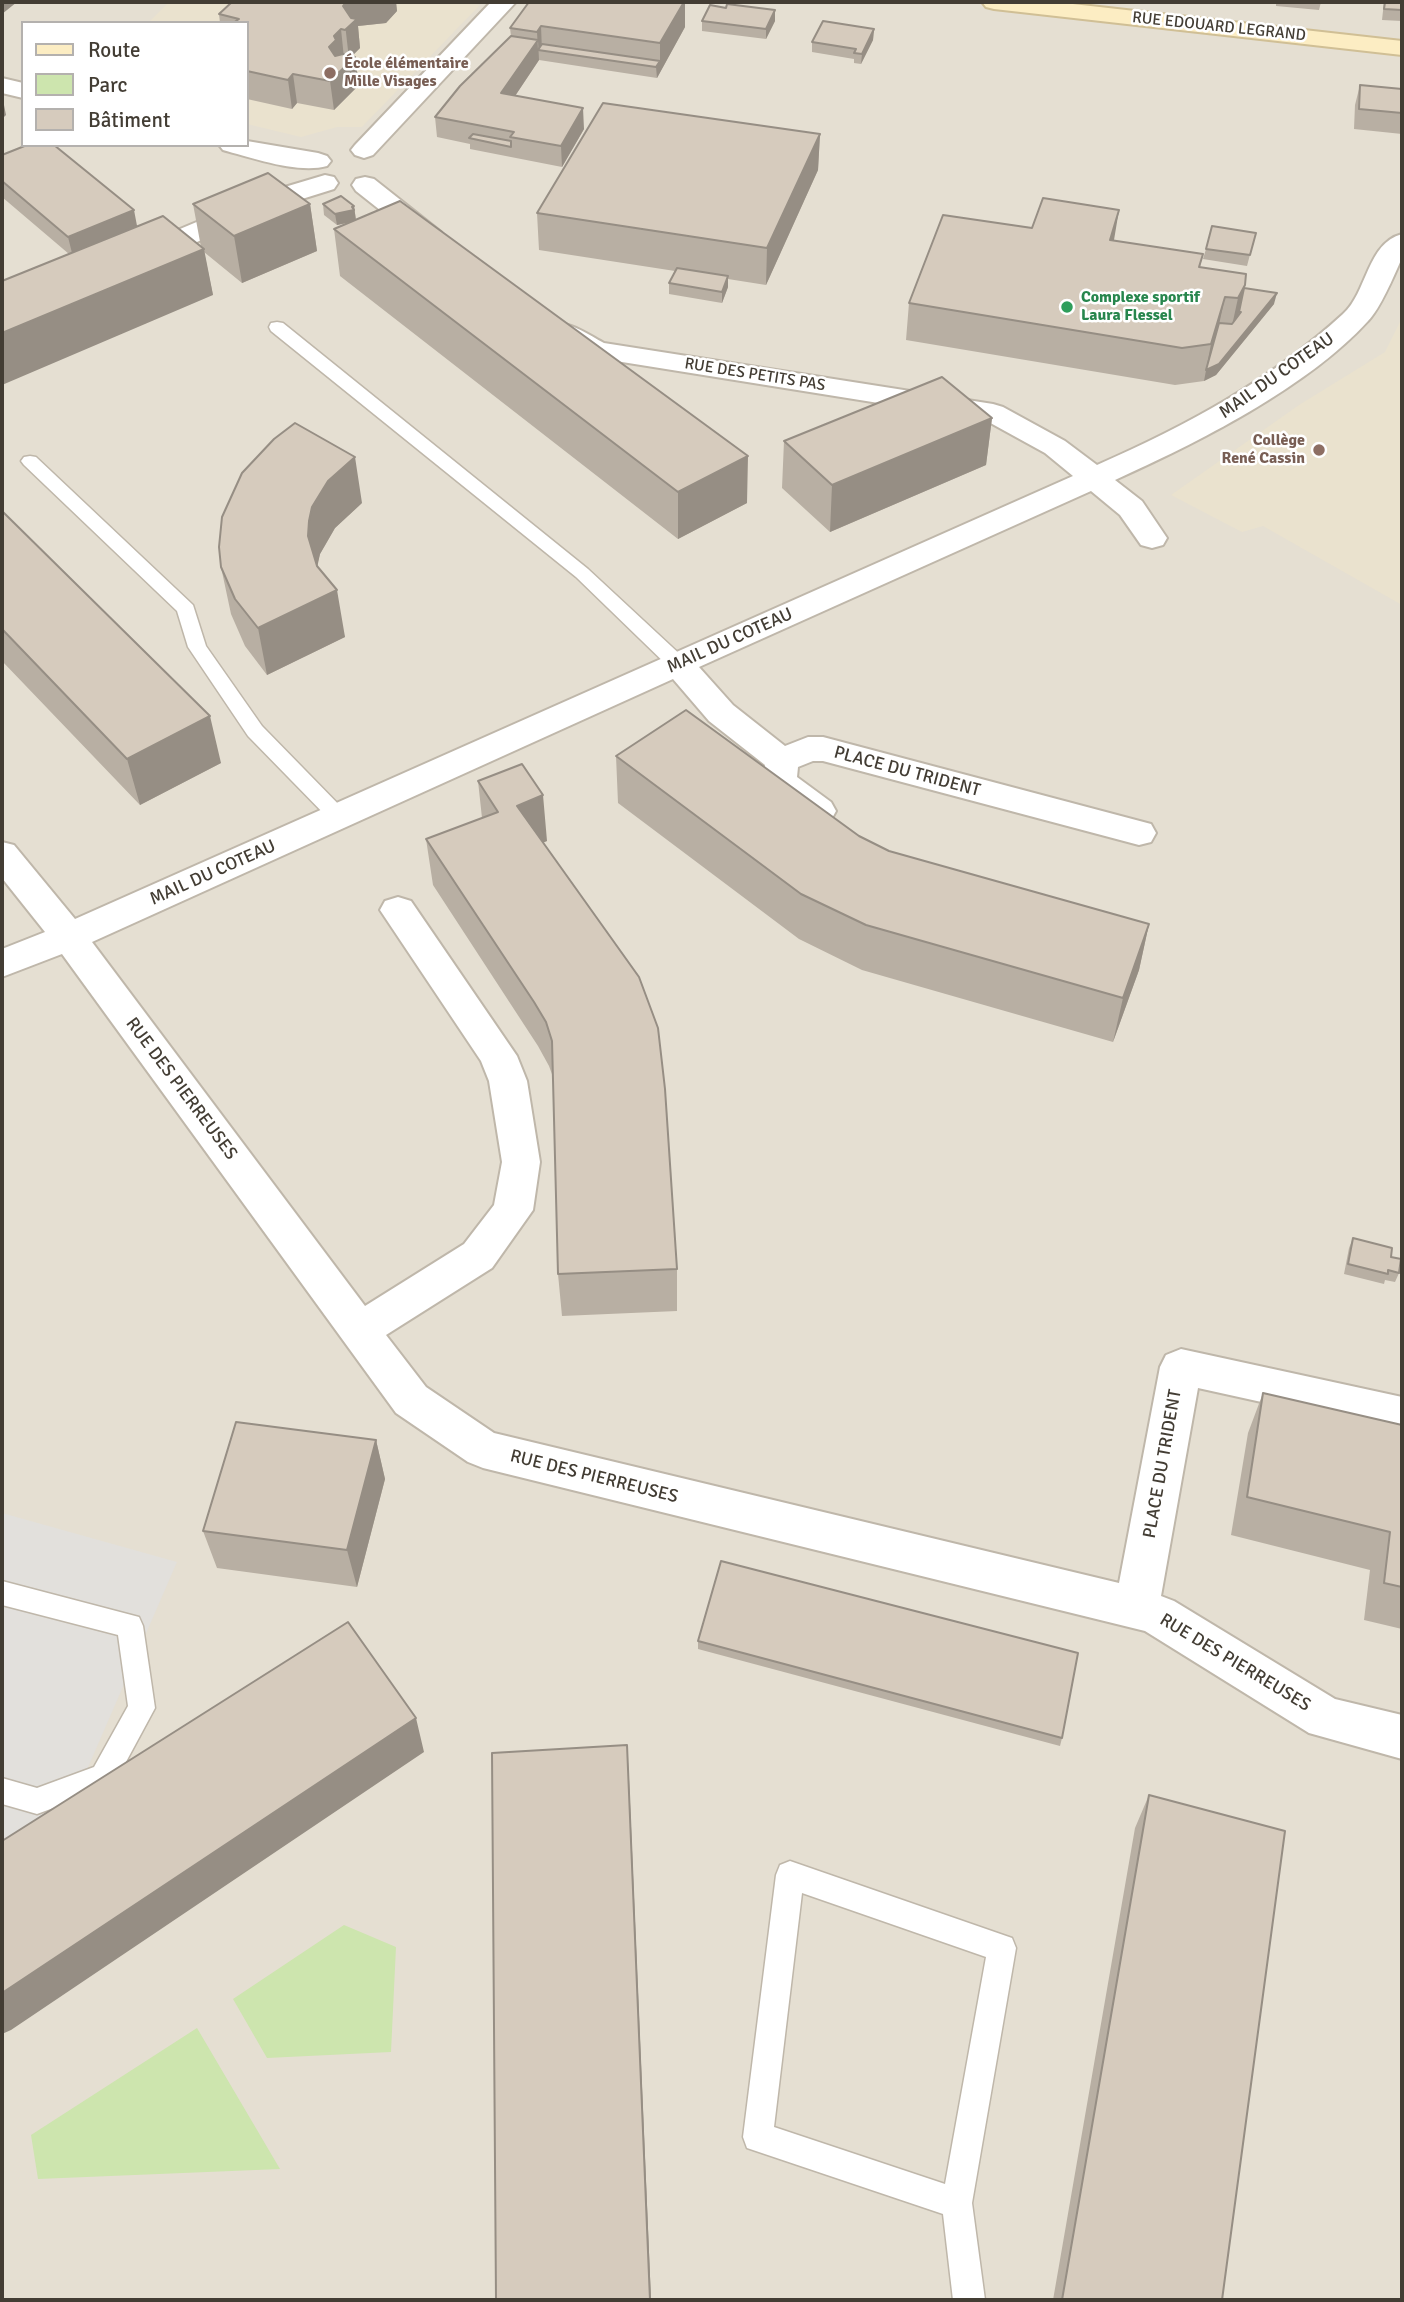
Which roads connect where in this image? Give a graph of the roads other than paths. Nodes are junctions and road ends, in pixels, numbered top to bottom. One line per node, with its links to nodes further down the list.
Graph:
1 (504, 2): 7 (street)
2 (994, 2): 3 (street, RUE EDOUARD LEGRAND)
3 (1402, 48)
4 (2, 85): 5 (street)
5 (21, 90)
6 (241, 147): 8 (street)
7 (364, 149): 8 (street); 9 (street)
8 (321, 172): 9 (street); 12 (street)
9 (379, 173): 11 (street)
10 (1402, 242): 16 (street, MAIL DU COTEAU)
11 (454, 254)
12 (116, 265)
13 (532, 312): 16 (street, RUE DES PETITS PAS)
14 (277, 327): 18 (lane)
15 (30, 461): 20 (lane)
16 (1094, 478): 17 (street, RUE DES PETITS PAS); 18 (street, MAIL DU COTEAU)
17 (1152, 538)
18 (677, 664): 19 (street); 20 (street, MAIL DU COTEAU)
19 (782, 761): 21 (street); 22 (street, PLACE DU TRIDENT)
20 (338, 817): 25 (street, MAIL DU COTEAU)
21 (840, 828)
22 (1139, 833)
23 (2, 854): 25 (street, RUE DES PIERREUSES)
24 (398, 910): 27 (street)
25 (69, 937): 26 (street, MAIL DU COTEAU); 27 (street, RUE DES PIERREUSES)
26 (2, 964)
27 (360, 1330): 30 (street, RUE DES PIERREUSES)
28 (1402, 1415): 30 (street, PLACE DU TRIDENT)
29 (2, 1593): 32 (lane)
30 (1137, 1608): 31 (street, RUE DES PIERREUSES)
31 (1402, 1737)
32 (2, 1791)
33 (957, 2203): 33 (lane); 34 (lane)
34 (969, 2300)

